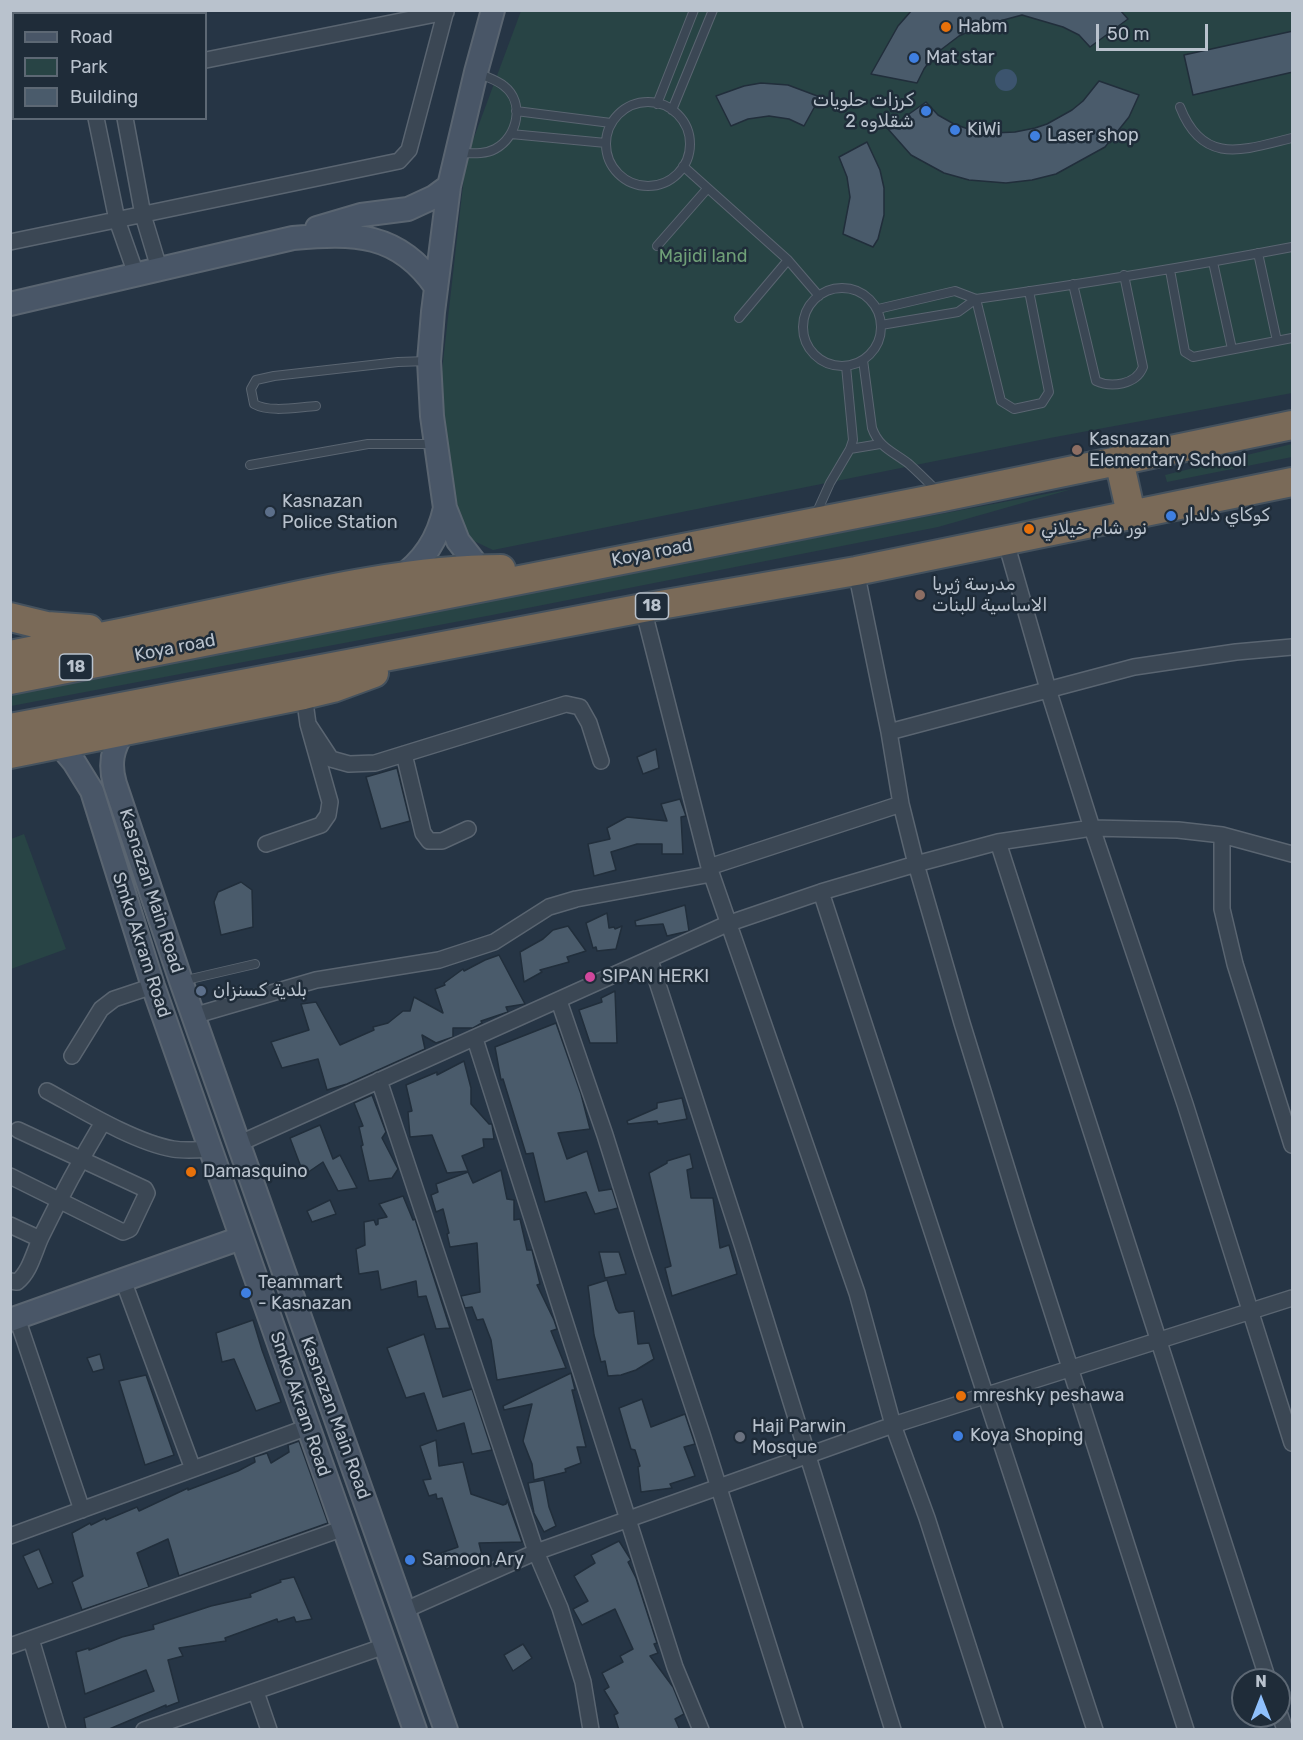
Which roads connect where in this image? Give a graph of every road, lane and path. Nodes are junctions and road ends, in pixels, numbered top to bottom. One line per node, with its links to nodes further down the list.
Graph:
1 (493, 10): 6 (street)
2 (694, 10): 7 (lane)
3 (713, 10): 9 (lane)
4 (446, 11): 5 (street); 22 (street)
5 (207, 60)
6 (476, 72): 10 (lane); 17 (street)
7 (657, 104): 9 (lane); 13 (lane)
8 (1180, 107): 15 (lane)
9 (672, 110): 18 (lane)
10 (516, 111): 13 (lane); 14 (lane)
11 (96, 120): 23 (street)
12 (125, 120): 22 (street)
13 (611, 123): 16 (lane)
14 (511, 134): 16 (lane); 17 (lane)
15 (1293, 138)
16 (606, 143): 18 (lane)
17 (457, 153): 19 (street)
18 (683, 166): 20 (lane)
19 (449, 186): 21 (street); 24 (street)
20 (707, 189): 27 (lane); 31 (lane)
21 (408, 209): 24 (street); 25 (street); 29 (street)
22 (143, 215): 23 (street); 33 (street)
23 (117, 220): 26 (street); 35 (street)
24 (443, 234): 29 (street); 38 (street)
25 (293, 238): 29 (street); 33 (street)
26 (10, 242)
27 (657, 246)
28 (1293, 247): 30 (lane)
29 (403, 253): 38 (street)
30 (1258, 254): 32 (lane); 47 (lane)
31 (788, 260): 40 (lane); 44 (lane)
32 (1213, 262): 34 (lane); 48 (lane)
33 (159, 268): 35 (street)
34 (1170, 270): 36 (lane); 48 (lane)
35 (136, 274): 42 (street)
36 (1124, 275): 37 (lane); 37 (lane)
37 (1073, 284): 39 (lane)
38 (436, 287): 50 (street)
39 (1029, 291): 41 (lane); 41 (lane)
40 (819, 296): 43 (lane); 51 (lane)
41 (976, 299): 43 (lane); 45 (lane)
42 (10, 304)
43 (878, 309): 45 (lane)
44 (739, 318)
45 (881, 326): 49 (lane)
46 (1293, 338): 47 (lane)
47 (1277, 341): 48 (lane)
48 (1232, 349)
49 (863, 360): 51 (lane); 55 (lane)
50 (429, 361): 52 (lane); 54 (street)
51 (846, 366): 56 (lane)
52 (316, 406)
53 (1293, 425): 57 (highway, Koya road / 18)
54 (435, 444): 58 (lane); 61 (street)
55 (880, 444): 56 (lane); 60 (lane)
56 (850, 449): 63 (lane)
57 (1119, 460): 60 (highway, Koya road / 18); 62 (highway)
58 (250, 465)
59 (1293, 483): 62 (highway, 18)
60 (943, 496): 63 (highway, Koya road / 18)
61 (445, 508): 65 (street); 68 (street)
62 (1131, 514): 64 (highway, 18)
63 (813, 521): 66 (highway, Koya road / 18)
64 (1005, 539): 67 (highway, 18); 76 (street)
65 (480, 569): 66 (highway); 68 (highway)
66 (566, 570): 75 (highway, Koya road / 18)
67 (856, 571): 69 (highway, 18); 81 (street)
68 (398, 579): 71 (highway)
69 (643, 608): 73 (highway, 18); 95 (street)
70 (10, 617): 71 (highway)
71 (136, 630): 74 (highway)
72 (1293, 647): 76 (street)
73 (427, 649): 77 (highway); 79 (highway, 18)
74 (10, 655)
75 (10, 680)
76 (1048, 689): 81 (street); 88 (street)
77 (304, 696): 78 (street); 80 (highway)
78 (308, 724): 84 (street); 92 (street)
79 (10, 728)
80 (124, 731): 82 (highway); 100 (street, Kasnazan Main Road)
81 (889, 732): 87 (street)
82 (55, 745): 83 (highway); 86 (highway); 101 (street, Smko Akram Road)
83 (10, 754)
84 (404, 754): 85 (street); 89 (street)
85 (601, 761)
86 (10, 764)
87 (901, 804): 94 (street); 95 (street)
88 (1092, 828): 90 (street); 91 (street); 122 (street)
89 (468, 829)
90 (1222, 835): 93 (street); 111 (street)
91 (998, 842): 94 (street); 124 (street)
92 (266, 844)
93 (1293, 854)
94 (916, 864): 96 (street); 125 (street)
95 (710, 871): 97 (street); 103 (street)
96 (821, 892): 97 (street); 126 (street)
97 (727, 924): 98 (street); 127 (street)
98 (650, 960): 102 (street); 130 (street)
99 (255, 964): 100 (lane)
100 (181, 981): 103 (street, Kasnazan Main Road)
101 (153, 986): 105 (street); 112 (street, Smko Akram Road)
102 (559, 1001): 104 (street); 132 (street)
103 (193, 1016): 110 (street, Kasnazan Main Road)
104 (475, 1039): 106 (street); 134 (street)
105 (72, 1056)
106 (379, 1080): 110 (street); 137 (street)
107 (47, 1091): 108 (street)
108 (103, 1122): 112 (street); 113 (street)
109 (18, 1130): 113 (street)
110 (238, 1144): 138 (street, Kasnazan Main Road)
111 (1293, 1145)
112 (210, 1149): 117 (street, Smko Akram Road)
113 (81, 1159): 115 (street); 115 (street)
114 (10, 1176): 115 (street)
115 (60, 1200): 118 (street)
116 (10, 1225): 118 (street)
117 (241, 1238): 119 (street); 128 (street, Smko Akram Road)
118 (40, 1239): 120 (street)
119 (123, 1280): 123 (street); 131 (street)
120 (10, 1281)
121 (1293, 1299): 122 (street)
122 (1251, 1312): 124 (street); 129 (street)
123 (14, 1319): 133 (street)
124 (1158, 1341): 125 (street); 142 (street)
125 (1070, 1369): 126 (street); 155 (street)
126 (986, 1395): 127 (street); 154 (street)
127 (893, 1425): 130 (street); 153 (street)
128 (308, 1427): 131 (street); 135 (street, Smko Akram Road)
129 (1293, 1443)
130 (807, 1455): 132 (street); 152 (street)
131 (193, 1469): 133 (street)
132 (718, 1487): 134 (street); 151 (street)
133 (82, 1510): 136 (street)
134 (628, 1519): 137 (street); 150 (street)
135 (344, 1528): 139 (street); 141 (street, Smko Akram Road)
136 (10, 1536)
137 (536, 1552): 138 (street); 149 (street)
138 (404, 1611): 148 (street, Kasnazan Main Road)
139 (31, 1639): 140 (street); 144 (street)
140 (10, 1646)
141 (385, 1646): 143 (street); 147 (street, Smko Akram Road)
142 (1264, 1668)
143 (256, 1692): 145 (street); 146 (street)
144 (58, 1730)
145 (144, 1730)
146 (269, 1730)
147 (415, 1730)
148 (446, 1730)
149 (591, 1730)
150 (701, 1730)
151 (795, 1730)
152 (893, 1730)
153 (995, 1730)
154 (1095, 1730)
155 (1186, 1730)

